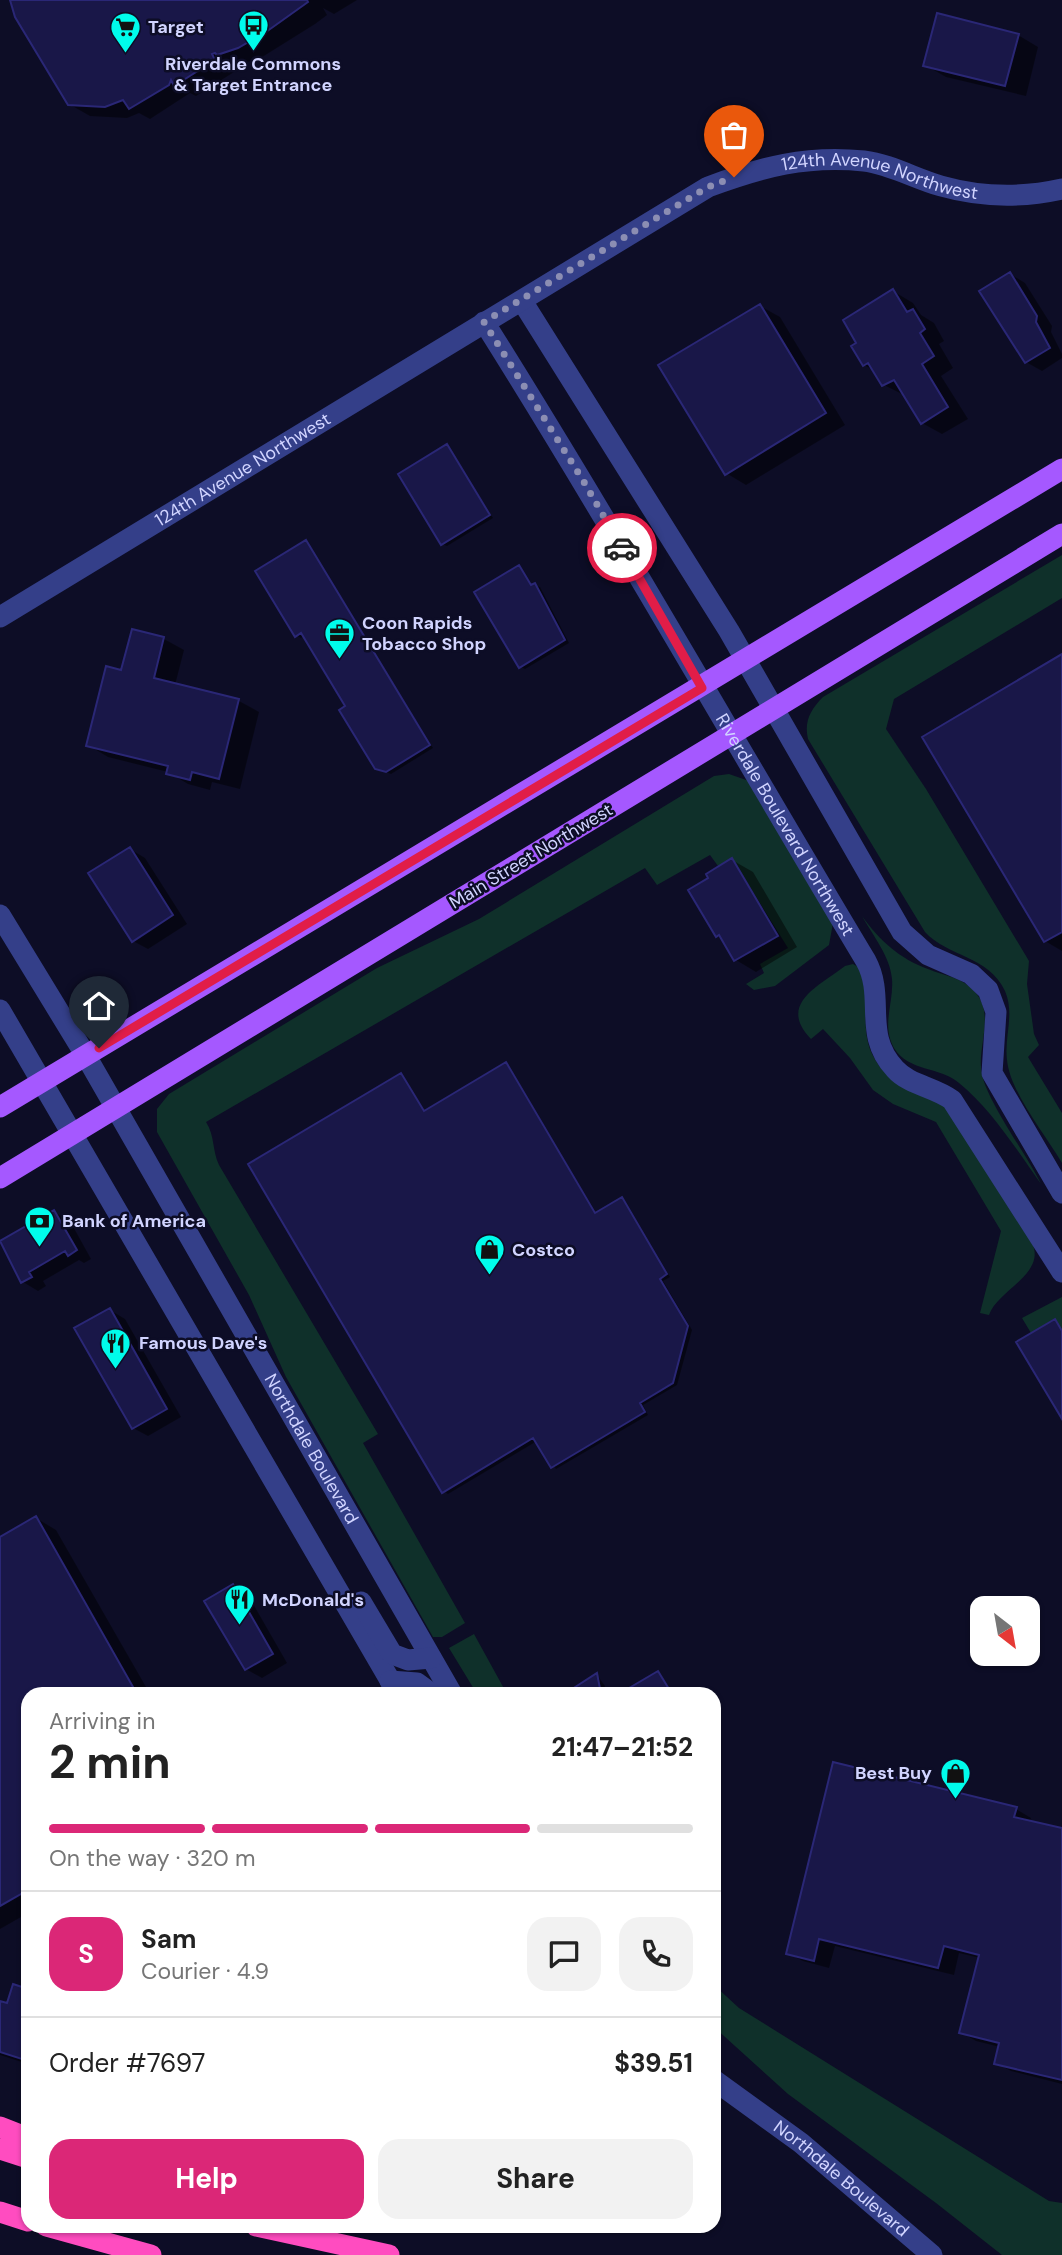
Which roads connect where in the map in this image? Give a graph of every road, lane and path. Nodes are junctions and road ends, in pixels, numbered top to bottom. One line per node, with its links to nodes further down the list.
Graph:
1 (1062, 189): 2 (street, 124th Avenue Northwest)
2 (522, 301): 3 (street, 124th Avenue Northwest); 7 (street)
3 (484, 322): 6 (street, 124th Avenue Northwest); 8 (street, Riverdale Boulevard Northwest)
4 (1062, 470): 7 (main road)
5 (1062, 534): 9 (main road, Main Street Northwest)
6 (0, 617)
7 (744, 661): 8 (main road); 9 (street)
8 (702, 688): 10 (street, Riverdale Boulevard Northwest); 13 (main road)
9 (771, 709): 10 (main road, Main Street Northwest); 19 (street)
10 (731, 734): 16 (main road, Main Street Northwest); 20 (street, Riverdale Boulevard Northwest)
11 (0, 915): 13 (street, Northdale Boulevard)
12 (0, 1010): 14 (street)
13 (86, 1056): 14 (main road); 16 (street, Northdale Boulevard)
14 (43, 1082): 15 (main road); 17 (street)
15 (0, 1107)
16 (116, 1108): 17 (main road, Main Street Northwest); 22 (street, Northdale Boulevard)
17 (74, 1134): 18 (main road, Main Street Northwest); 21 (street)
18 (0, 1178)
19 (1062, 1193)
20 (1062, 1272)
21 (326, 1569): 22 (street); 23 (street)
22 (430, 1658): 26 (street, Northdale Boulevard)
23 (393, 1687)
24 (399, 1687): 25 (street)
25 (422, 1687)
26 (448, 1687)
27 (721, 2070): 29 (street, Northdale Boulevard)
28 (721, 2085): 29 (street, Northdale Boulevard)
29 (748, 2102): 40 (street, Northdale Boulevard)
30 (0, 2127): 31 (highway)
31 (21, 2135)
32 (0, 2149): 33 (highway)
33 (21, 2156)
34 (0, 2212): 35 (highway)
35 (21, 2219)
36 (71, 2233): 38 (highway)
37 (287, 2233): 39 (highway)
38 (151, 2255)
39 (389, 2255)
40 (932, 2255)

